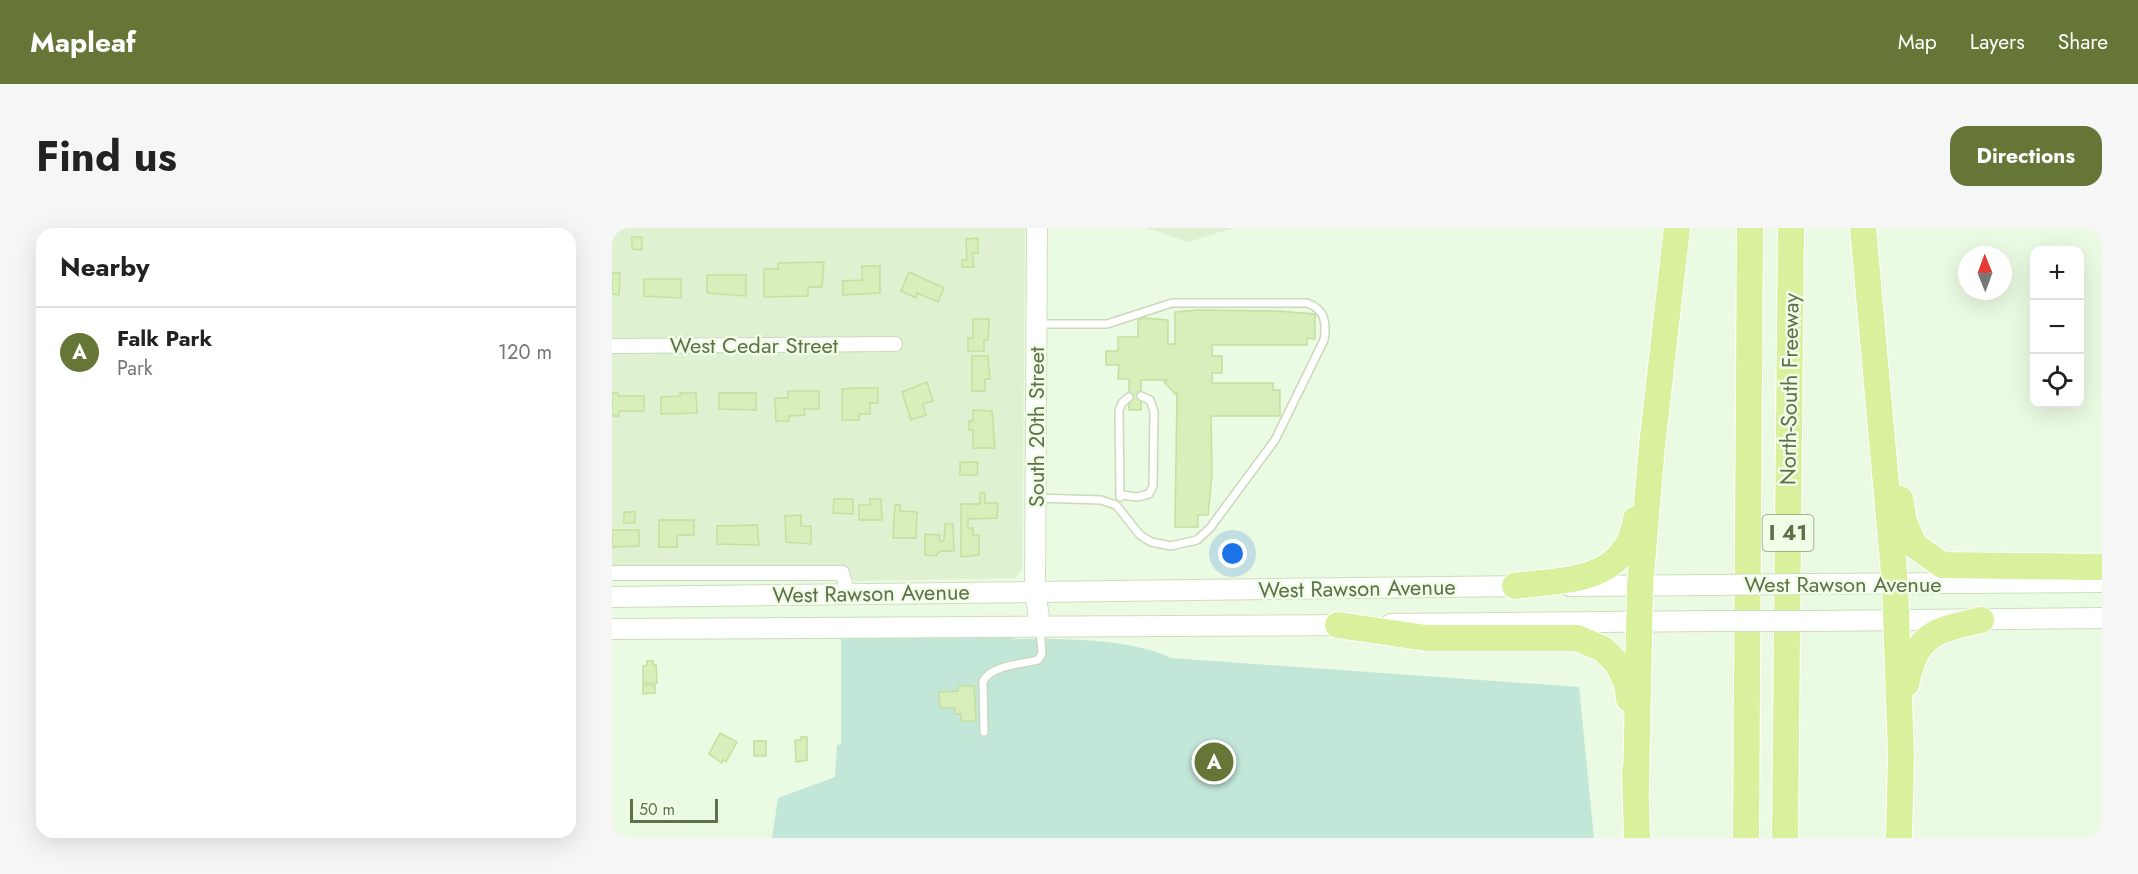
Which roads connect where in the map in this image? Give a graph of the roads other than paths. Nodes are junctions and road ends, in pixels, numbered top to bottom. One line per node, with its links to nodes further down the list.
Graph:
1 (1037, 228): 6 (main road, South 20th Street)
2 (1677, 228): 12 (highway)
3 (1750, 228): 36 (highway, North-South Freeway / I 41)
4 (1791, 228): 37 (highway, North-South Freeway / I 41)
5 (1863, 228): 9 (highway)
6 (1037, 324): 14 (main road, South 20th Street); 15 (lane)
7 (896, 344): 8 (street, West Cedar Street)
8 (612, 346)
9 (1878, 384): 16 (highway); 19 (highway)
10 (1141, 396): 13 (lane)
11 (1129, 397): 13 (lane)
12 (1652, 446): 20 (highway); 21 (highway)
13 (1121, 495): 15 (lane)
14 (1035, 498): 15 (lane); 22 (main road, South 20th Street)
15 (1116, 504)
16 (2102, 567)
17 (612, 573): 23 (street)
18 (2102, 582): 19 (main road, West Rawson Avenue)
19 (1895, 584): 21 (main road, West Rawson Avenue, bridge); 28 (highway)
20 (1515, 586): 21 (main road, West Rawson Avenue); 22 (main road, West Rawson Avenue)
21 (1640, 586): 27 (highway)
22 (1035, 590): 23 (main road, West Rawson Avenue); 30 (main road, South 20th Street)
23 (848, 593): 24 (main road, West Rawson Avenue)
24 (612, 597)
25 (2102, 618): 26 (main road, West Rawson Avenue)
26 (1981, 620): 28 (main road, West Rawson Avenue); 32 (highway)
27 (1639, 621): 28 (main road, West Rawson Avenue, bridge); 29 (main road, West Rawson Avenue); 34 (highway)
28 (1896, 621): 32 (highway)
29 (1338, 625): 30 (main road, West Rawson Avenue); 34 (highway)
30 (1040, 626): 31 (main road, West Rawson Avenue); 33 (lane)
31 (612, 630)
32 (1900, 711): 38 (highway)
33 (984, 732)
34 (1636, 787): 35 (highway)
35 (1637, 838)
36 (1746, 838)
37 (1785, 838)
38 (1899, 838)

